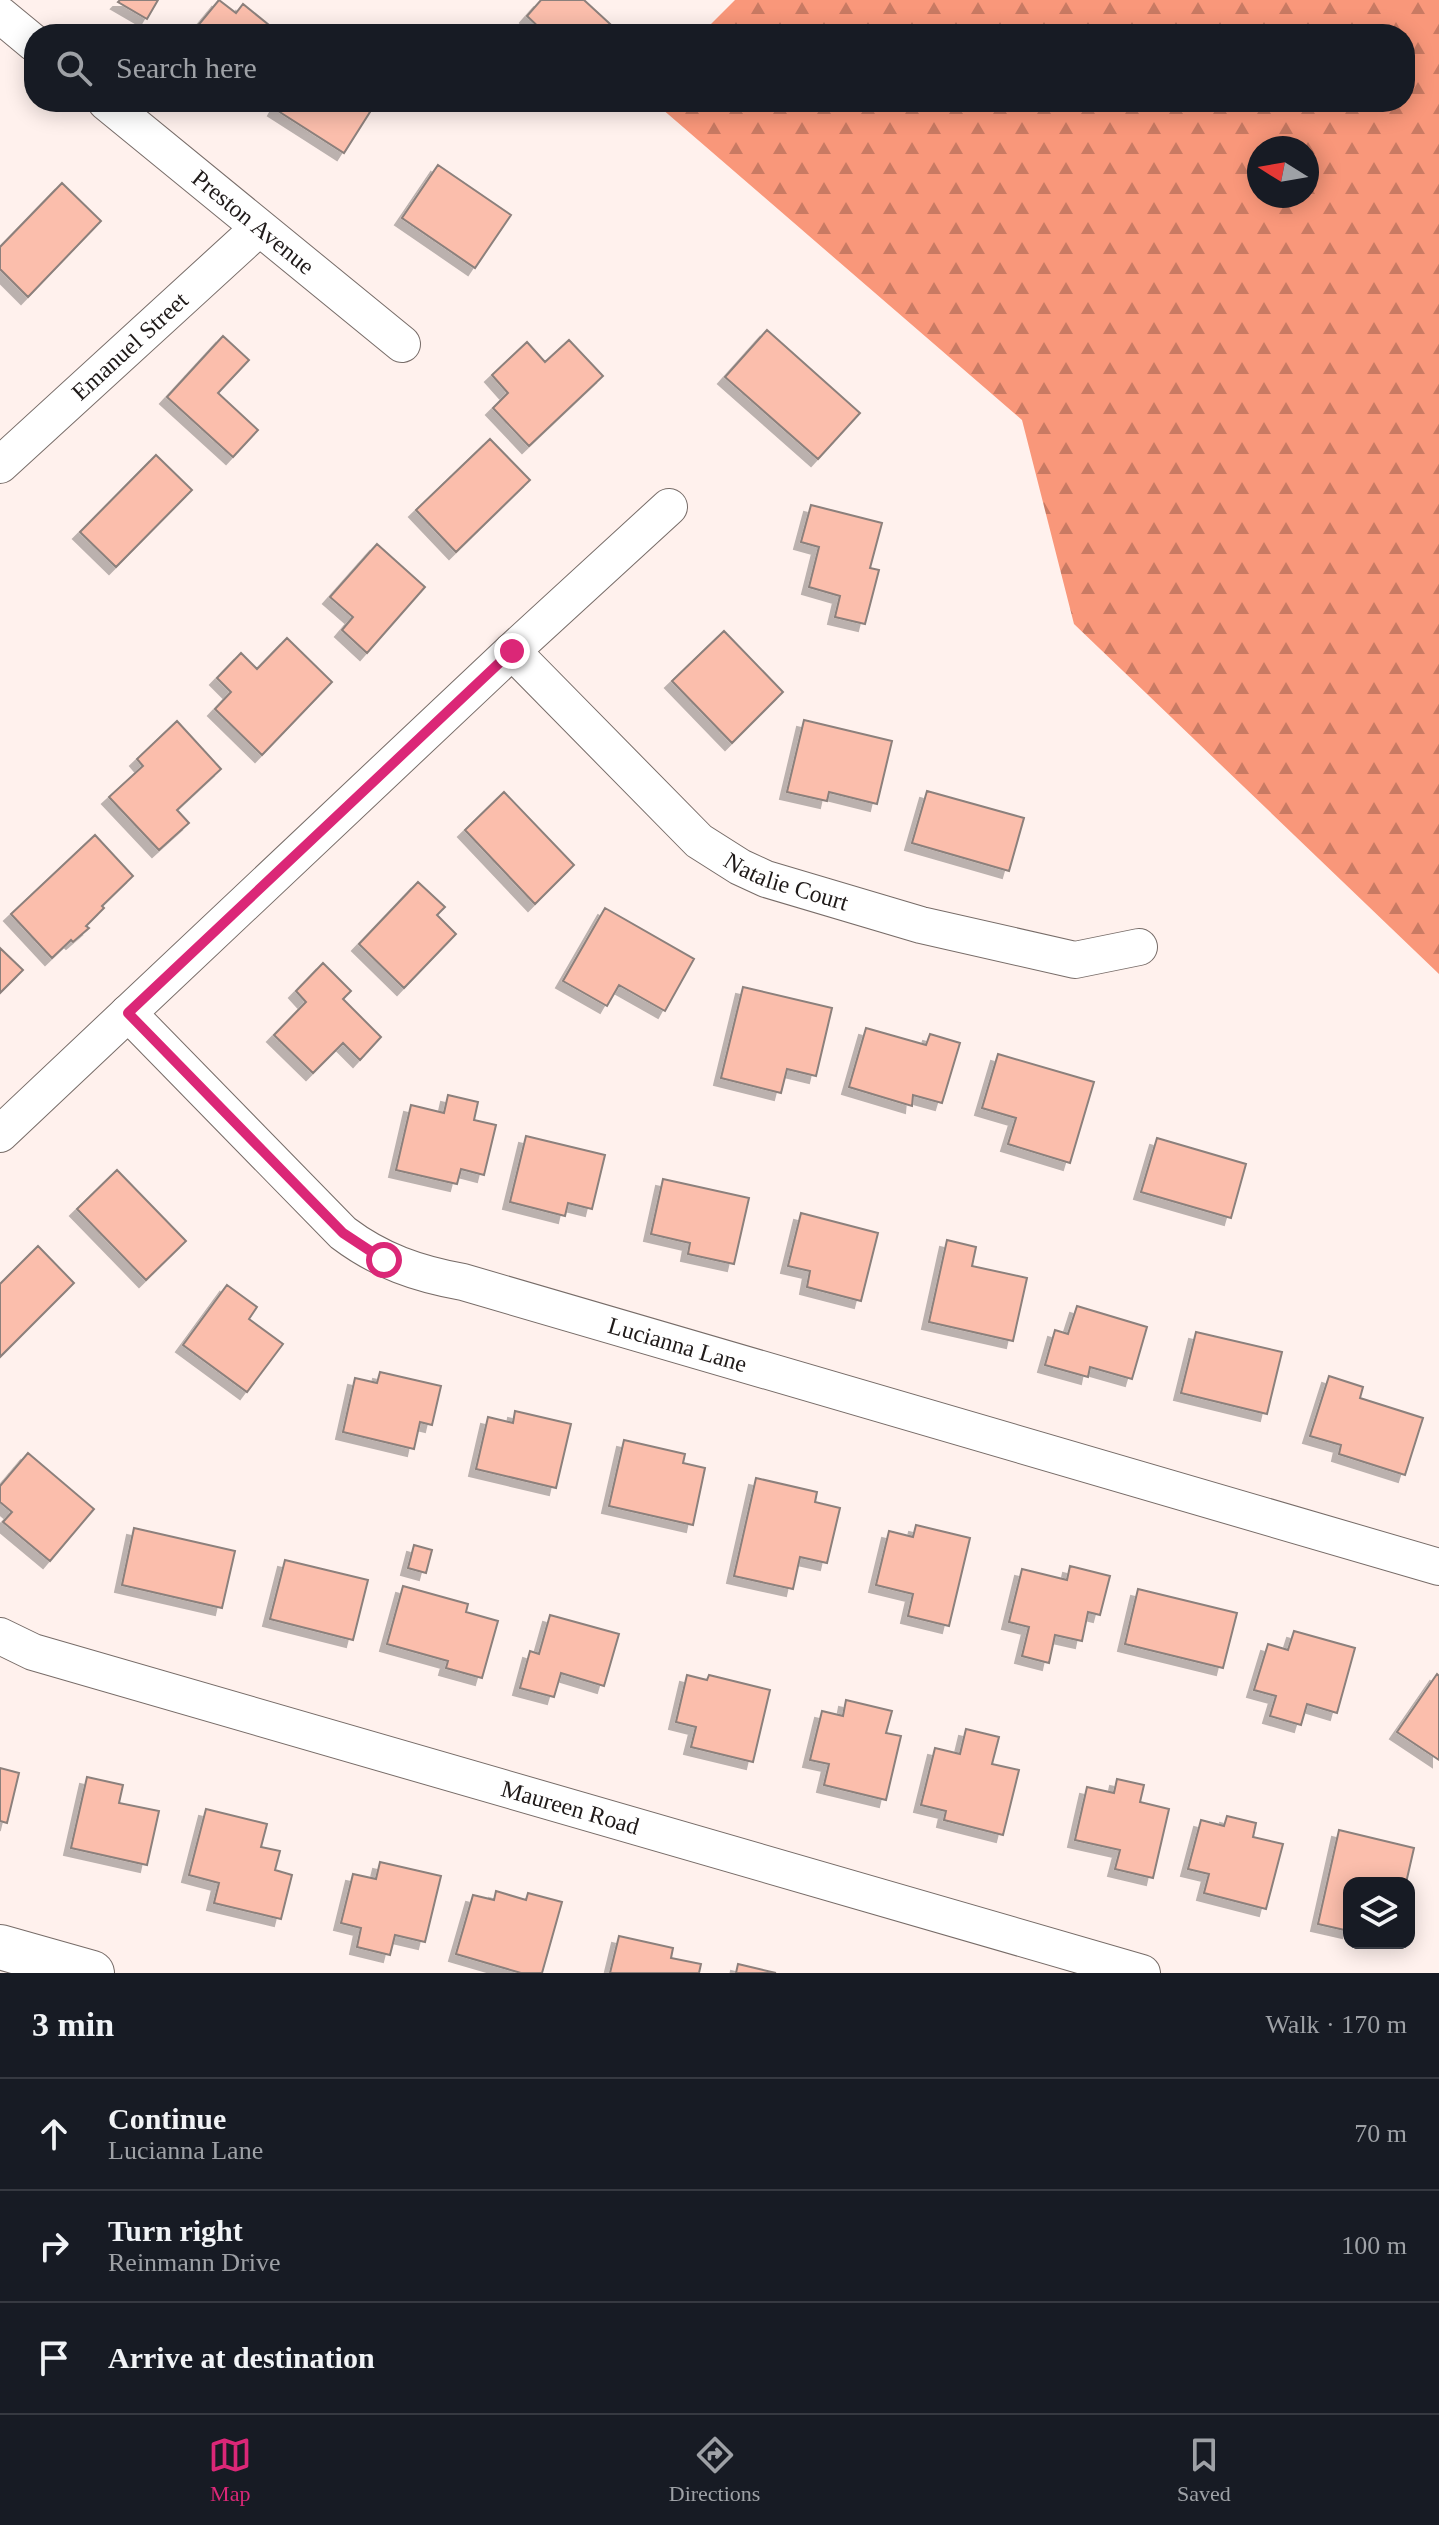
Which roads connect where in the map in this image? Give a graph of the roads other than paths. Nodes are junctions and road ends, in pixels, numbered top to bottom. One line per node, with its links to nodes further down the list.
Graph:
1 (0, 15): 2 (street)
2 (24, 35)
3 (118, 112): 4 (street, Preston Avenue)
4 (259, 228): 5 (street, Preston Avenue); 6 (street, Emanuel Street)
5 (402, 344)
6 (0, 465)
7 (669, 507): 8 (street)
8 (512, 651): 9 (street, Natalie Court); 10 (street)
9 (1139, 947)
10 (128, 1013): 11 (street); 12 (street, Lucianna Lane)
11 (0, 1134)
12 (1439, 1567)
13 (0, 1636): 16 (street, Maureen Road)
14 (0, 1947): 15 (street)
15 (92, 1973)
16 (1142, 1973)

